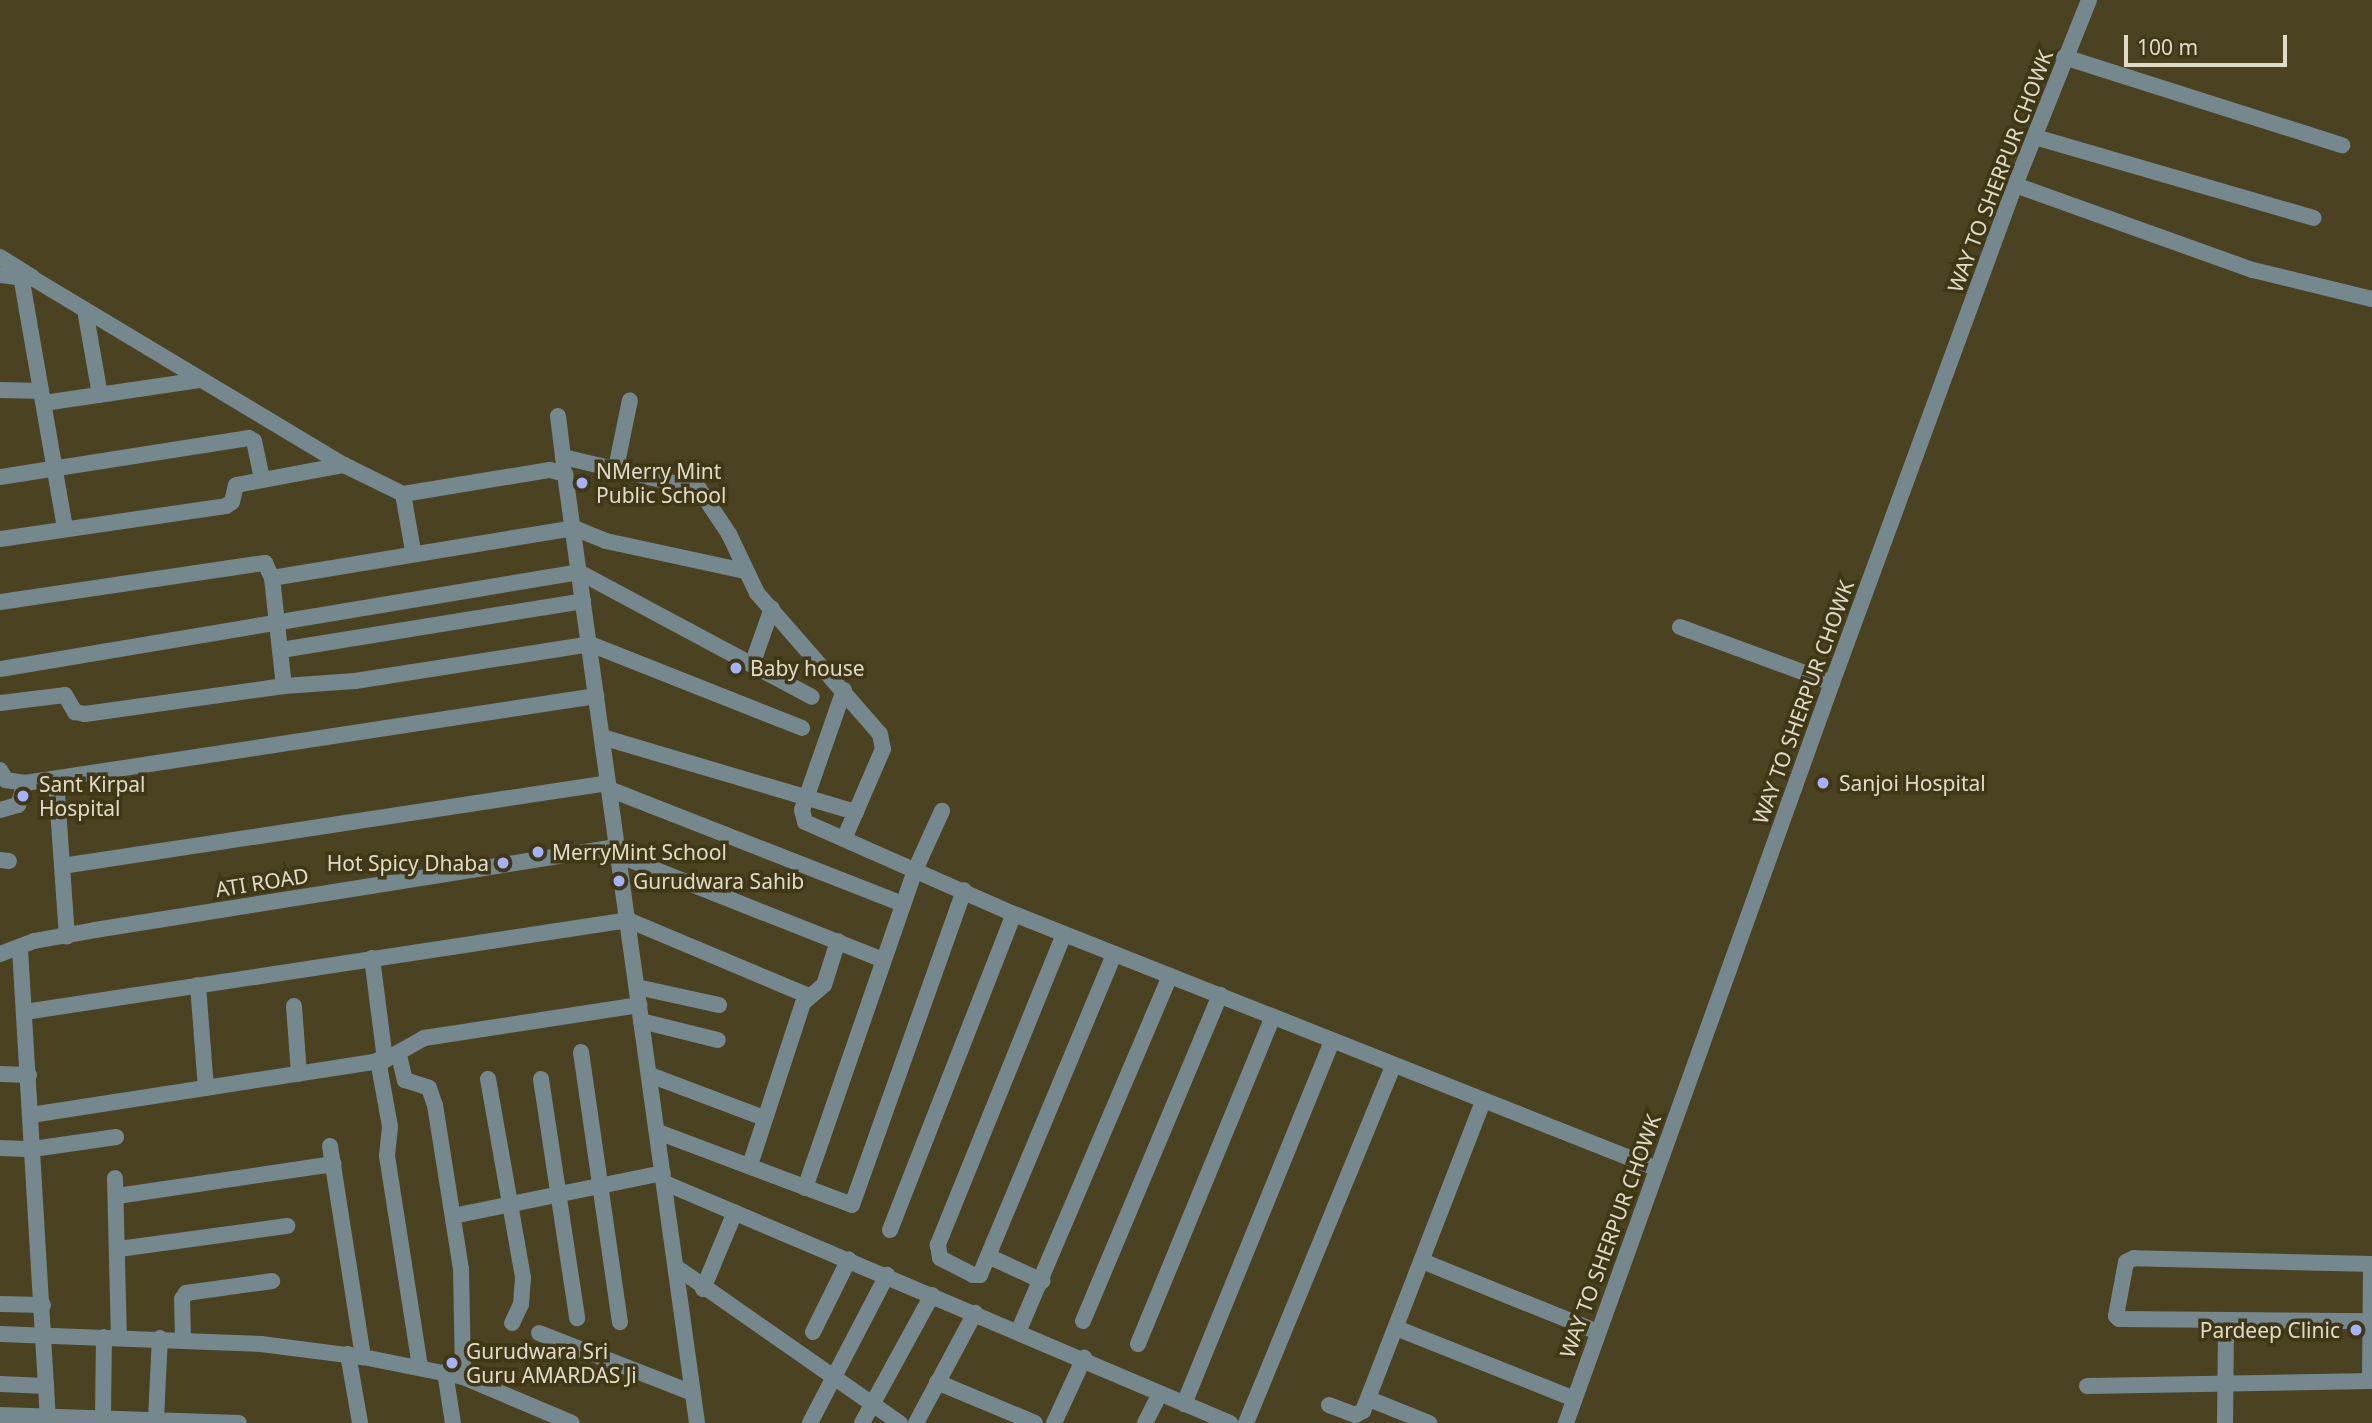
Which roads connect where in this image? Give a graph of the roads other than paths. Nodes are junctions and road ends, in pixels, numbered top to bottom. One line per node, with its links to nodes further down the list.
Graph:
1 (2089, 0): 2 (street, WAY TO SHERPUR CHOWK)
2 (2064, 57): 3 (street, WAY TO SHERPUR CHOWK); 4 (street)
3 (2035, 137): 5 (street, WAY TO SHERPUR CHOWK); 6 (street)
4 (2342, 145)
5 (2015, 185): 10 (street); 42 (street, WAY TO SHERPUR CHOWK)
6 (2313, 218)
7 (0, 257): 9 (street)
8 (0, 275): 9 (street)
9 (27, 277): 11 (street); 15 (street)
10 (2372, 299)
11 (85, 310): 12 (street); 14 (street)
12 (199, 380): 14 (street); 19 (street)
13 (0, 390): 15 (street)
14 (100, 395): 15 (street)
15 (42, 397): 21 (street)
16 (631, 400): 20 (street)
17 (558, 416): 18 (street)
18 (563, 457): 20 (street); 22 (street)
19 (344, 464): 24 (street); 25 (street)
20 (616, 468): 31 (street)
21 (56, 470): 23 (street); 24 (street); 26 (street)
22 (565, 474): 25 (street); 27 (street)
23 (0, 477)
24 (262, 479): 26 (street)
25 (403, 494): 29 (street)
26 (65, 528): 28 (street)
27 (574, 528): 29 (street); 30 (street); 31 (street)
28 (0, 539)
29 (414, 551): 32 (street)
30 (579, 572): 33 (street); 36 (street); 40 (street)
31 (745, 572): 35 (street)
32 (272, 578): 34 (street); 36 (street)
33 (583, 601): 38 (street); 39 (street)
34 (0, 602)
35 (772, 608): 40 (street); 44 (street)
36 (279, 622): 39 (street); 41 (street)
37 (1680, 627): 42 (street)
38 (590, 644): 43 (street); 45 (street); 48 (street)
39 (281, 650): 43 (street)
40 (752, 665): 46 (street)
41 (0, 669)
42 (1832, 683): 106 (street, WAY TO SHERPUR CHOWK)
43 (284, 686): 47 (street)
44 (844, 690): 54 (street); 57 (street)
45 (596, 696): 49 (street); 51 (street)
46 (812, 697)
47 (0, 703)
48 (802, 728)
49 (602, 737): 53 (street); 54 (street)
50 (0, 770): 52 (street)
51 (56, 780): 52 (street); 60 (street)
52 (25, 783): 55 (street)
53 (609, 786): 59 (street); 60 (street); 63 (street)
54 (808, 795): 57 (street); 58 (street)
55 (0, 810)
56 (942, 811): 61 (street)
57 (856, 812): 58 (street)
58 (845, 839): 61 (street)
59 (617, 851): 65 (street); 67 (street, ATI ROAD); 68 (street)
60 (62, 866): 67 (street)
61 (915, 868): 62 (street); 63 (street)
62 (964, 890): 64 (street); 110 (street)
63 (903, 904): 73 (street)
64 (1014, 914): 66 (street); 117 (street)
65 (628, 920): 72 (street); 76 (street); 78 (street)
66 (1064, 934): 71 (street); 119 (street)
67 (67, 937): 69 (street, ATI ROAD)
68 (838, 941): 73 (street); 78 (street)
69 (20, 949): 70 (street, ATI ROAD); 81 (street)
70 (0, 954)
71 (1114, 954): 74 (street); 119 (street)
72 (372, 958): 75 (street); 87 (street)
73 (883, 960): 110 (street)
74 (1170, 976): 77 (street); 126 (street)
75 (198, 985): 81 (street); 95 (street)
76 (637, 987): 80 (street); 82 (street)
77 (1220, 995): 83 (street); 133 (street)
78 (808, 996): 98 (street)
79 (294, 1006): 90 (street)
80 (719, 1006)
81 (25, 1012): 91 (street)
82 (640, 1013): 84 (street); 87 (street); 92 (street)
83 (1273, 1017): 85 (street); 148 (street)
84 (718, 1040)
85 (1332, 1041): 88 (street); 165 (street)
86 (581, 1052): 109 (street)
87 (388, 1058): 90 (street); 115 (street); 151 (street)
88 (1393, 1066): 96 (street); 186 (street)
89 (0, 1074): 91 (street)
90 (299, 1074): 95 (street)
91 (29, 1075): 97 (street)
92 (650, 1075): 98 (street); 99 (street)
93 (488, 1079): 113 (street)
94 (541, 1079): 111 (street)
95 (205, 1088): 97 (street)
96 (1483, 1101): 106 (street); 121 (street)
97 (31, 1115): 103 (street)
98 (764, 1118): 105 (street)
99 (658, 1132): 105 (street); 108 (street)
100 (116, 1136): 103 (street)
101 (330, 1146): 104 (street)
102 (0, 1148): 103 (street)
103 (33, 1149): 130 (street)
104 (334, 1164): 112 (street); 149 (street)
105 (750, 1165): 110 (street)
106 (1655, 1168): 141 (street, WAY TO SHERPUR CHOWK)
107 (114, 1178): 112 (street)
108 (664, 1178): 109 (street); 114 (street); 123 (street)
109 (602, 1183): 111 (street); 136 (street)
110 (805, 1188)
111 (558, 1192): 113 (street); 132 (street)
112 (117, 1196): 118 (street)
113 (510, 1203): 115 (street); 137 (street)
114 (735, 1212): 120 (street); 127 (street)
115 (453, 1216): 153 (street)
116 (287, 1226): 118 (street)
117 (890, 1230)
118 (119, 1249): 145 (street)
119 (988, 1256): 126 (street)
120 (849, 1259): 124 (street); 140 (street)
121 (1422, 1261): 138 (street); 141 (street)
122 (2372, 1265): 134 (street); 135 (street)
123 (676, 1267): 127 (street); 161 (street)
124 (887, 1275): 128 (street); 154 (street)
125 (272, 1281): 147 (street)
126 (1042, 1281): 139 (street)
127 (703, 1289): 154 (street)
128 (932, 1295): 131 (street); 166 (street)
129 (0, 1304): 130 (street)
130 (43, 1305): 144 (street)
131 (975, 1313): 139 (street); 156 (street)
132 (577, 1318)
133 (1083, 1321)
134 (2226, 1321): 135 (street); 158 (street)
135 (2371, 1321): 155 (street)
136 (620, 1322)
137 (512, 1324)
138 (1396, 1328): 163 (street); 164 (street)
139 (1018, 1330): 150 (street)
140 (813, 1332)
141 (1598, 1332): 164 (street, WAY TO SHERPUR CHOWK)
142 (539, 1333): 161 (street)
143 (0, 1334): 144 (street)
144 (44, 1335): 145 (street); 159 (street)
145 (112, 1337): 146 (street); 169 (street)
146 (160, 1338): 147 (street); 170 (street)
147 (183, 1339): 149 (street)
148 (1138, 1344)
149 (356, 1356): 151 (street); 174 (street)
150 (1084, 1358): 162 (street); 183 (street)
151 (419, 1366): 152 (street)
152 (445, 1372): 153 (street); 175 (street)
153 (463, 1377): 176 (street)
154 (836, 1378): 166 (street); 178 (street)
155 (2371, 1380): 158 (street)
156 (937, 1382): 181 (street); 182 (street)
157 (0, 1384): 159 (street)
158 (2224, 1384): 160 (street); 189 (street)
159 (46, 1385): 171 (street)
160 (2087, 1386)
161 (693, 1393): 177 (street)
162 (1160, 1394): 165 (street); 184 (street)
163 (1369, 1399): 167 (street); 187 (street)
164 (1574, 1399): 188 (street, WAY TO SHERPUR CHOWK)
165 (1184, 1404): 185 (street)
166 (872, 1405): 179 (street); 180 (street)
167 (1329, 1405)
168 (0, 1415): 171 (street)
169 (103, 1416): 170 (street); 171 (street)
170 (156, 1419): 172 (street)
171 (47, 1420)
172 (229, 1423): 173 (street)
173 (239, 1423)
174 (360, 1423)
175 (453, 1423)
176 (572, 1423)
177 (697, 1423)
178 (810, 1423)
179 (862, 1423)
180 (900, 1423)
181 (916, 1423)
182 (1035, 1423)
183 (1054, 1423)
184 (1145, 1423)
185 (1230, 1423)
186 (1246, 1423)
187 (1429, 1423)
188 (1566, 1423)
189 (2225, 1423)

